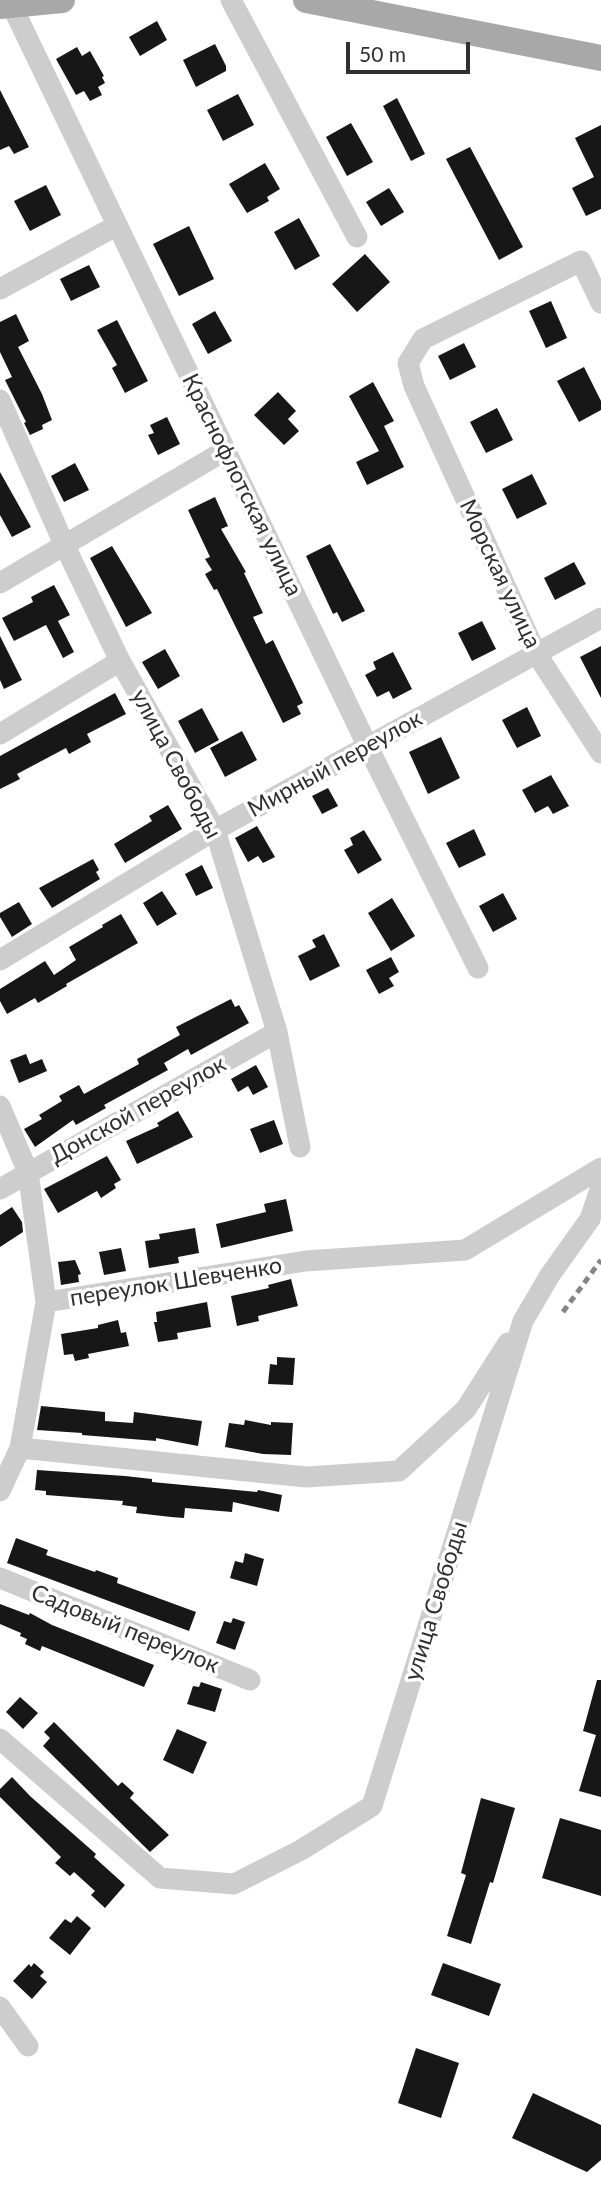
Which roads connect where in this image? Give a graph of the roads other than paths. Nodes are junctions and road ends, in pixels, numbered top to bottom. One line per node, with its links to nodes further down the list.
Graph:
1 (62, 0): 4 (main road)
2 (231, 0): 7 (street)
3 (306, 0): 5 (main road)
4 (7, 3): 6 (street, Краснофлотская улица)
5 (601, 58)
6 (116, 226): 8 (street); 11 (street, Краснофлотская улица)
7 (357, 237)
8 (0, 289)
9 (601, 303): 15 (street, Морская улица)
10 (0, 400): 12 (street, улица Свободы)
11 (226, 450): 12 (street); 18 (street, Краснофлотская улица)
12 (64, 544): 13 (street); 16 (street, улица Свободы)
13 (0, 583)
14 (601, 618): 15 (street, Мирный переулок)
15 (536, 653): 18 (street, Мирный переулок); 19 (street, Морская улица)
16 (120, 661): 17 (street); 20 (street, улица Свободы)
17 (0, 734)
18 (367, 746): 20 (street, Мирный переулок); 22 (street, Краснофлотская улица)
19 (601, 753)
20 (215, 830): 21 (street, Мирный переулок); 23 (street, улица Свободы)
21 (0, 960)
22 (478, 968)
23 (277, 1032): 25 (street, улица Свободы); 27 (street, Донской переулок)
24 (0, 1106): 27 (street)
25 (300, 1147)
26 (601, 1168): 30 (street, переулок Шевченко)
27 (28, 1172): 29 (street, Донской переулок); 30 (street)
28 (601, 1187): 31 (street, улица Свободы)
29 (0, 1189)
30 (46, 1302): 32 (street)
31 (523, 1321): 32 (street); 36 (street, улица Свободы)
32 (20, 1448): 33 (street)
33 (0, 1491)
34 (0, 1578): 35 (street, Садовый переулок)
35 (250, 1680)
36 (0, 1739)
37 (0, 2007): 38 (street)
38 (28, 2046)

